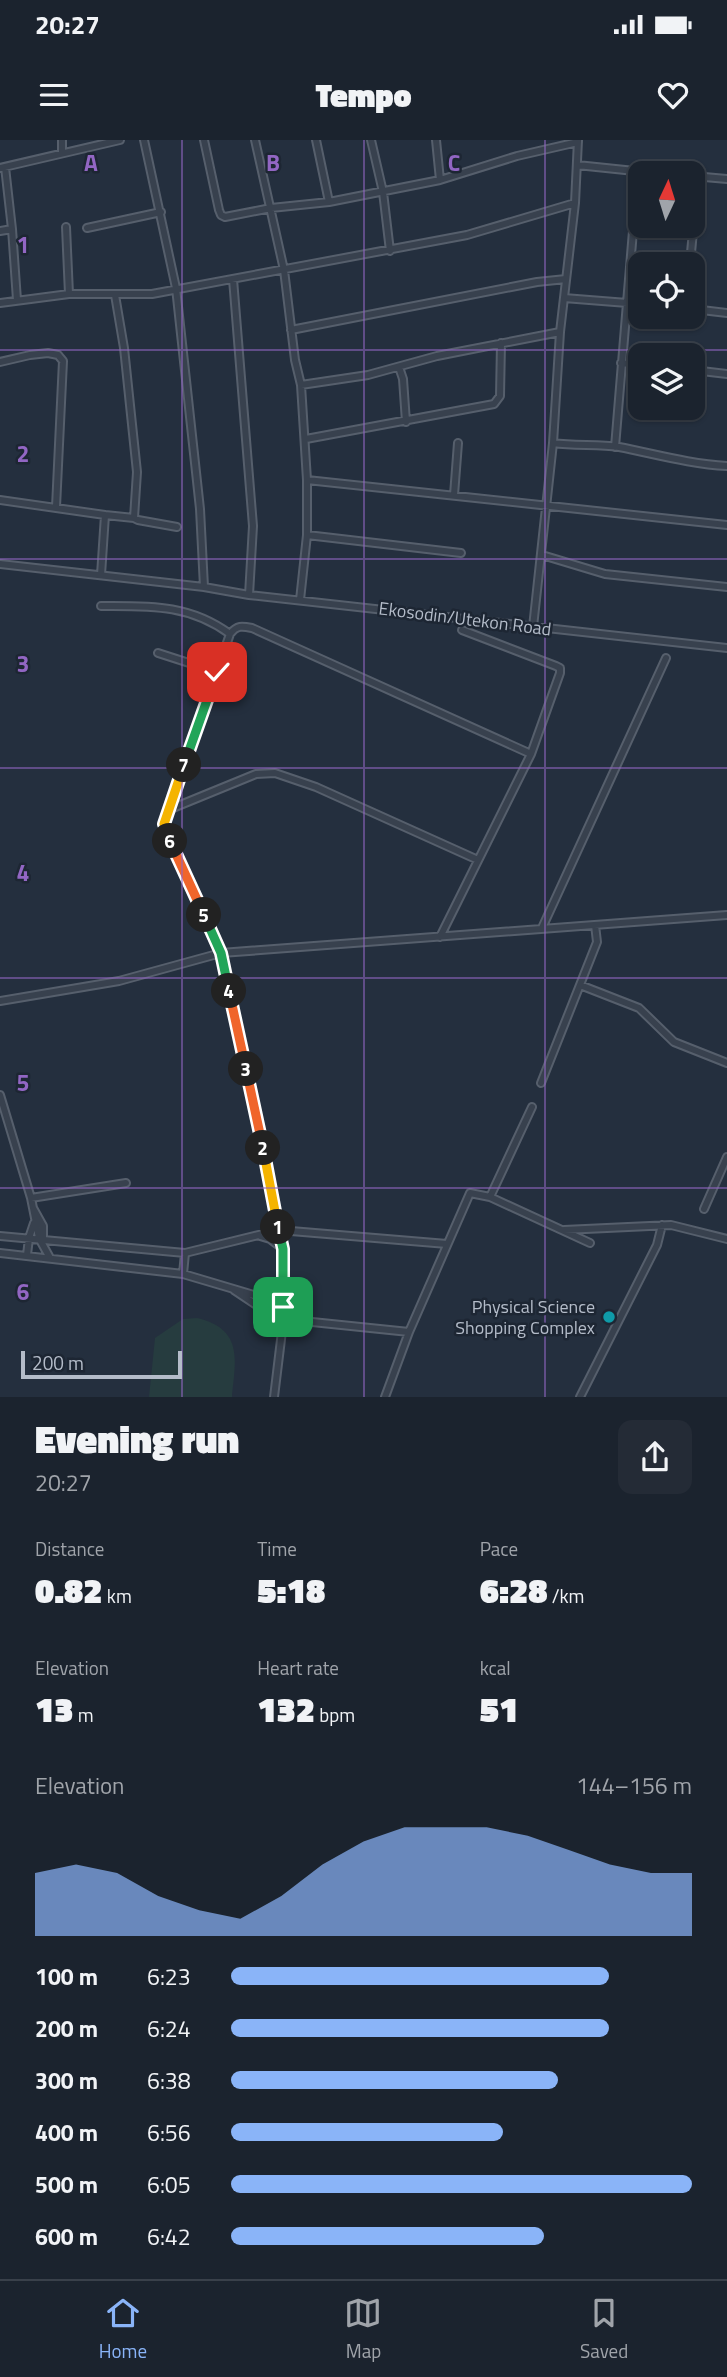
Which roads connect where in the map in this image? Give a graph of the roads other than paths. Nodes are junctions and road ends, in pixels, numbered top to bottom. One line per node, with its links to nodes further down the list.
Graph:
1 (62, 140): 10 (street)
2 (120, 140): 10 (street)
3 (144, 140): 21 (street)
4 (204, 140): 20 (street)
5 (255, 140): 20 (street)
6 (316, 140): 18 (street)
7 (372, 140): 17 (street)
8 (436, 140): 16 (street)
9 (578, 141): 11 (street); 16 (street)
10 (62, 153): 12 (street)
11 (577, 165): 13 (street); 19 (street)
12 (2, 168): 24 (street)
13 (628, 171)
14 (705, 177): 15 (street)
15 (727, 179)
16 (440, 180): 17 (street)
17 (383, 192): 18 (street); 27 (street)
18 (328, 202): 20 (street)
19 (575, 203): 27 (street); 30 (street)
20 (271, 208): 28 (street)
21 (161, 212): 23 (street); 31 (street)
22 (66, 227): 32 (street)
23 (87, 228)
24 (12, 229): 25 (street); 35 (street)
25 (0, 231)
26 (631, 238): 37 (street)
27 (390, 251): 28 (street)
28 (284, 271): 29 (street); 41 (street)
29 (233, 279): 31 (street); 73 (street)
30 (566, 279): 34 (street); 41 (street)
31 (176, 288): 33 (street); 71 (street)
32 (69, 294): 33 (street); 35 (street)
33 (115, 295): 63 (street)
34 (564, 298): 37 (street); 42 (street)
35 (17, 300): 36 (street)
36 (0, 303)
37 (625, 303): 38 (street); 45 (street)
38 (628, 303)
39 (705, 310): 40 (street)
40 (727, 313)
41 (291, 330): 50 (street)
42 (560, 332): 43 (street); 54 (street)
43 (501, 343): 47 (street); 51 (street)
44 (0, 362): 61 (street)
45 (621, 363): 46 (street); 55 (street)
46 (628, 364)
47 (398, 367): 50 (street); 51 (street)
48 (705, 371): 49 (street)
49 (727, 374)
50 (301, 386): 52 (street)
51 (406, 422): 52 (street)
52 (306, 439): 57 (street)
53 (458, 443): 58 (street)
54 (553, 443): 55 (street); 60 (street)
55 (615, 447): 56 (street)
56 (727, 466)
57 (307, 480): 58 (street); 66 (street)
58 (454, 495): 60 (street)
59 (0, 500): 61 (street)
60 (546, 505): 64 (street); 68 (street)
61 (56, 508): 62 (street)
62 (105, 515): 63 (street); 70 (street)
63 (134, 518): 65 (street)
64 (727, 524)
65 (177, 527)
66 (307, 535): 67 (street); 74 (street)
67 (461, 553)
68 (542, 555): 72 (street); 76 (street)
69 (0, 564): 70 (street, Ekosodin/Utekon Road)
70 (101, 575): 71 (street, Ekosodin/Utekon Road)
71 (204, 587): 73 (street, Ekosodin/Utekon Road)
72 (727, 587)
73 (249, 595): 74 (street, Ekosodin/Utekon Road)
74 (300, 600): 76 (street, Ekosodin/Utekon Road)
75 (101, 606): 78 (street)
76 (533, 627): 79 (street, Ekosodin/Utekon Road)
77 (462, 630): 83 (street)
78 (230, 634): 82 (street); 83 (street)
79 (727, 648)
80 (158, 653): 82 (street)
81 (666, 658): 88 (street)
82 (217, 672): 84 (street)
83 (531, 754): 85 (street)
84 (168, 810): 85 (street); 90 (street)
85 (478, 860): 89 (street)
86 (727, 915): 87 (street)
87 (595, 925): 88 (street); 91 (street)
88 (542, 928): 89 (street)
89 (440, 937): 90 (street)
90 (221, 953): 92 (street); 105 (street)
91 (580, 985): 93 (street); 94 (street)
92 (0, 1001)
93 (727, 1063)
94 (541, 1083)
95 (0, 1095): 102 (street)
96 (532, 1107): 101 (street)
97 (727, 1157): 98 (street)
98 (717, 1180): 100 (street); 104 (street)
99 (126, 1183): 102 (street)
100 (727, 1183)
101 (490, 1197): 109 (street); 116 (street)
102 (31, 1198): 103 (street)
103 (33, 1208): 106 (street); 114 (street)
104 (704, 1209)
105 (275, 1210): 108 (street); 110 (street)
106 (35, 1222): 112 (street); 114 (street)
107 (662, 1225): 109 (street); 113 (street); 130 (street)
108 (279, 1230): 110 (street); 116 (street); 117 (street)
109 (562, 1230): 115 (street)
110 (262, 1235): 117 (street); 119 (street)
111 (0, 1236): 112 (street)
112 (29, 1238): 114 (street); 120 (street)
113 (727, 1239)
114 (44, 1240): 119 (street); 121 (street); 122 (street)
115 (590, 1243)
116 (447, 1244): 127 (street)
117 (283, 1249): 125 (street)
118 (0, 1253): 120 (street)
119 (185, 1253): 123 (street)
120 (27, 1255): 121 (street)
121 (35, 1256): 122 (street)
122 (50, 1258): 123 (street)
123 (183, 1274): 124 (street)
124 (233, 1289): 125 (street); 126 (street)
125 (283, 1291): 126 (street)
126 (283, 1321): 127 (street); 128 (street)
127 (410, 1332): 129 (street)
128 (274, 1397)
129 (385, 1397)
130 (580, 1397)

